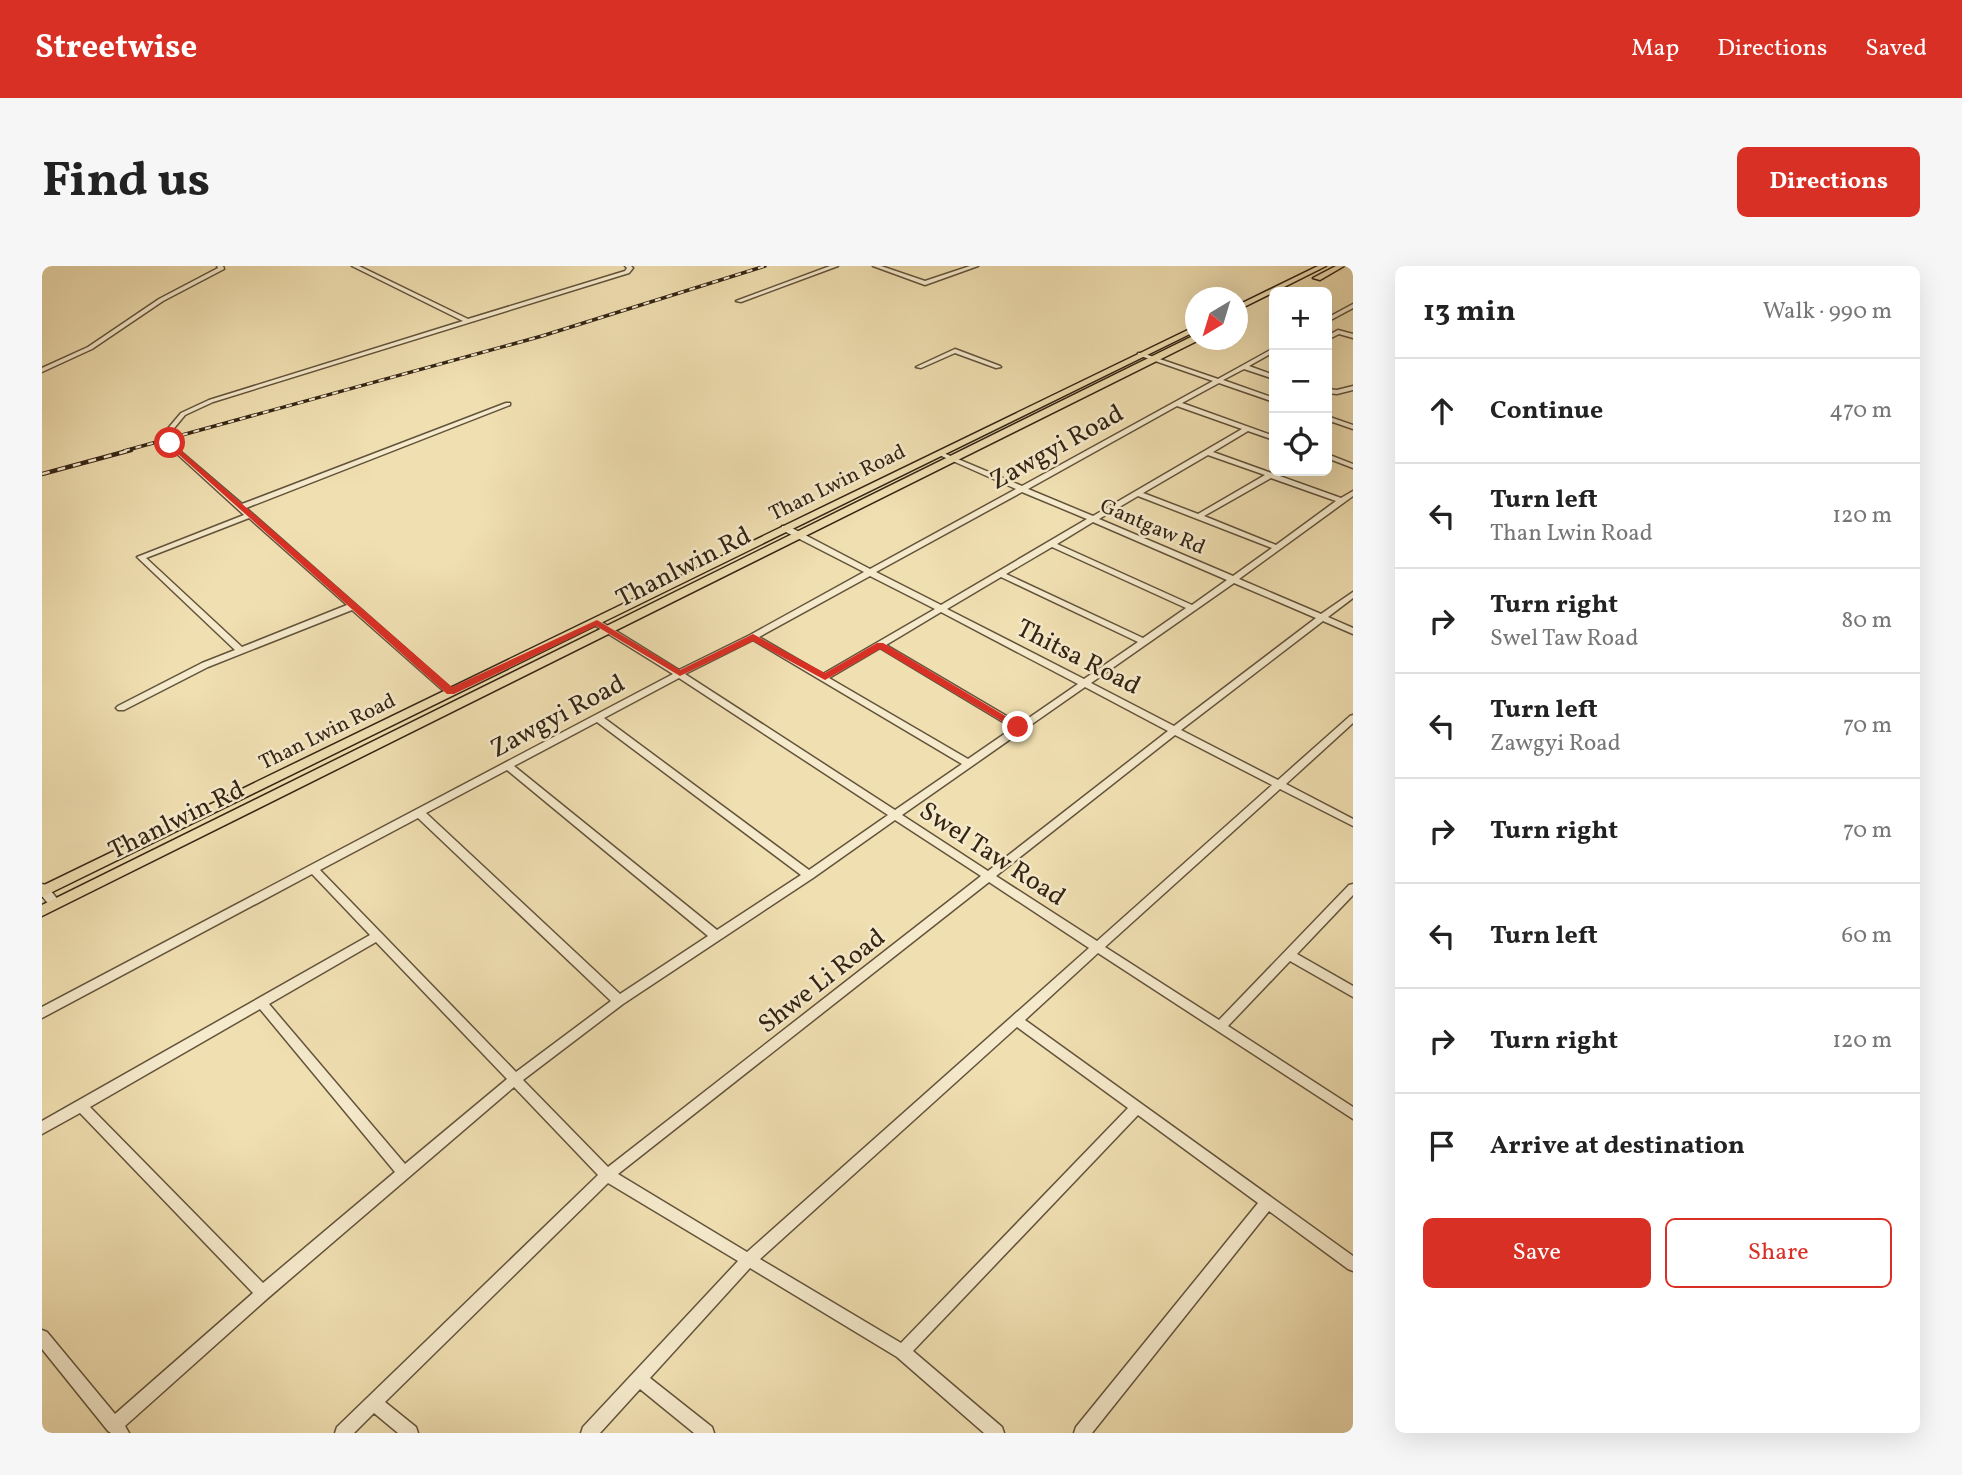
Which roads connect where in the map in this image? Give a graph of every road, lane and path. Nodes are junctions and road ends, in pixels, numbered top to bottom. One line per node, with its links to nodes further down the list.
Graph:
1 (220, 266): 31 (street)
2 (355, 266): 18 (street)
3 (628, 266): 18 (street)
4 (835, 266): 10 (street)
5 (876, 266): 6 (street)
6 (975, 266)
7 (1323, 266): 12 (main road)
8 (1340, 266): 9 (main road)
9 (1298, 287)
10 (739, 301)
11 (1269, 302): 15 (main road)
12 (1248, 303)
13 (1353, 306): 17 (street)
14 (1248, 307): 15 (main road)
15 (1257, 308): 16 (main road)
16 (1248, 312)
17 (1332, 318)
18 (467, 321): 59 (street)
19 (1332, 323): 20 (street)
20 (1353, 329)
21 (1185, 333): 25 (main road, Than Lwin Road)
22 (1332, 335): 23 (street)
23 (1353, 336)
24 (1185, 343): 27 (main road, Thanlwin Rd)
25 (1139, 354): 27 (street); 37 (main road, Than Lwin Road)
26 (1269, 354): 30 (street, Zawgyi Road)
27 (1153, 359): 33 (street); 40 (main road, Thanlwin Rd)
28 (919, 367): 29 (street)
29 (998, 367)
30 (1245, 368): 32 (street); 33 (street, Zawgyi Road)
31 (42, 370)
32 (1269, 375)
33 (1220, 382): 36 (street); 39 (street, Zawgyi Road)
34 (1353, 388): 35 (street)
35 (1332, 392)
36 (1269, 398)
37 (1045, 401): 40 (main road); 48 (main road, Than Lwin Road)
38 (508, 404): 59 (street)
39 (1178, 404): 45 (street); 55 (street, Zawgyi Road)
40 (1058, 406): 50 (main road, Thanlwin Rd)
41 (1353, 418): 43 (street)
42 (1332, 420): 43 (street)
43 (1345, 424): 44 (street)
44 (1353, 426)
45 (1248, 428): 46 (street); 47 (street)
46 (1269, 436)
47 (1207, 452): 52 (street); 56 (street)
48 (939, 453): 50 (street, Gantgaw Rd); 63 (main road, Than Lwin Road)
49 (1332, 458): 51 (street)
50 (952, 459): 55 (street, Gantgaw Rd); 64 (main road, Thanlwin Rd)
51 (1353, 466)
52 (1269, 474)
53 (1269, 476): 61 (street)
54 (1274, 476): 58 (street)
55 (1022, 488): 62 (street, Gantgaw Rd); 67 (street, Zawgyi Road)
56 (1138, 493): 61 (street); 62 (street)
57 (1353, 493): 58 (street)
58 (1342, 501): 66 (street)
59 (241, 507): 60 (street)
60 (250, 515): 71 (street); 81 (street)
61 (1199, 516): 66 (street)
62 (1093, 519): 65 (street); 69 (street, Gantgaw Rd)
63 (785, 528): 64 (street, Thitsa Road); 75 (main road, Than Lwin Road)
64 (798, 534): 67 (street, Thitsa Road); 76 (main road, Thanlwin Rd)
65 (1052, 544): 68 (street); 72 (street)
66 (1278, 548): 69 (street)
67 (870, 573): 73 (street, Thitsa Road); 78 (street, Zawgyi Road)
68 (1001, 574): 73 (street); 79 (street)
69 (1234, 579): 72 (street); 74 (street, Gantgaw Rd)
70 (1353, 594): 74 (street, Shwe Li Road)
71 (353, 606): 81 (street); 85 (street)
72 (1192, 608): 79 (street)
73 (941, 609): 80 (street); 84 (street, Thitsa Road)
74 (1324, 618): 77 (street, Gantgaw Rd); 90 (street, Shwe Li Road)
75 (597, 622): 76 (street, Swel Taw Road); 85 (main road, Than Lwin Road)
76 (608, 630): 82 (street, Swel Taw Road); 92 (main road, Thanlwin Rd)
77 (1353, 631)
78 (753, 637): 82 (street, Zawgyi Road); 83 (street)
79 (1142, 642): 84 (street)
80 (880, 645): 83 (street); 89 (street)
81 (240, 650): 86 (street)
82 (680, 674): 87 (street, Zawgyi Road); 97 (street, Swel Taw Road)
83 (825, 677): 93 (street)
84 (1082, 682): 89 (street); 90 (street, Thitsa Road)
85 (450, 692): 91 (main road, Than Lwin Road)
86 (121, 708)
87 (598, 718): 94 (street, Zawgyi Road); 100 (street)
88 (1353, 719): 95 (street)
89 (1018, 727): 93 (street)
90 (1175, 730): 95 (street, Thitsa Road); 101 (street, Shwe Li Road)
91 (361, 736): 92 (main road); 103 (main road, Than Lwin Road)
92 (372, 747): 105 (main road, Thanlwin Rd)
93 (967, 763): 97 (street)
94 (507, 765): 96 (street, Zawgyi Road); 108 (street)
95 (1278, 784): 98 (street, Thitsa Road); 109 (street)
96 (419, 813): 99 (street, Zawgyi Road); 112 (street)
97 (893, 815): 100 (street); 101 (street, Swel Taw Road)
98 (1353, 823)
99 (314, 870): 107 (street); 114 (street, Zawgyi Road)
100 (808, 875): 108 (street)
101 (989, 878): 109 (street, Swel Taw Road); 123 (street, Shwe Li Road)
102 (1353, 888): 104 (street)
103 (43, 891): 105 (street)
104 (1348, 902): 110 (street)
105 (55, 904): 106 (main road, Thanlwin Rd)
106 (42, 911)
107 (378, 936): 113 (street); 117 (street)
108 (716, 936): 112 (street)
109 (1095, 947): 115 (street); 116 (street, Swel Taw Road)
110 (1289, 955): 111 (street); 116 (street)
111 (1353, 992)
112 (619, 1001): 117 (street)
113 (261, 1002): 118 (street); 122 (street)
114 (42, 1013)
115 (1015, 1019): 119 (street); 125 (street)
116 (1220, 1027): 120 (street, Swel Taw Road)
117 (515, 1079): 122 (street); 123 (street)
118 (80, 1105): 121 (street); 127 (street)
119 (1137, 1107): 124 (street); 129 (street)
120 (1353, 1114)
121 (42, 1128)
122 (404, 1173): 127 (street)
123 (607, 1175): 125 (street); 131 (street, Shwe Li Road)
124 (1268, 1202): 126 (street); 138 (street)
125 (747, 1261): 129 (street); 130 (street)
126 (1353, 1264)
127 (263, 1293): 132 (street)
128 (42, 1337): 132 (street)
129 (902, 1352): 137 (street)
130 (639, 1379): 135 (street); 136 (street)
131 (374, 1403): 133 (street, Shwe Li Road); 134 (street)
132 (118, 1429)
133 (343, 1433)
134 (410, 1433)
135 (589, 1433)
136 (706, 1433)
137 (996, 1433)
138 (1082, 1433)

